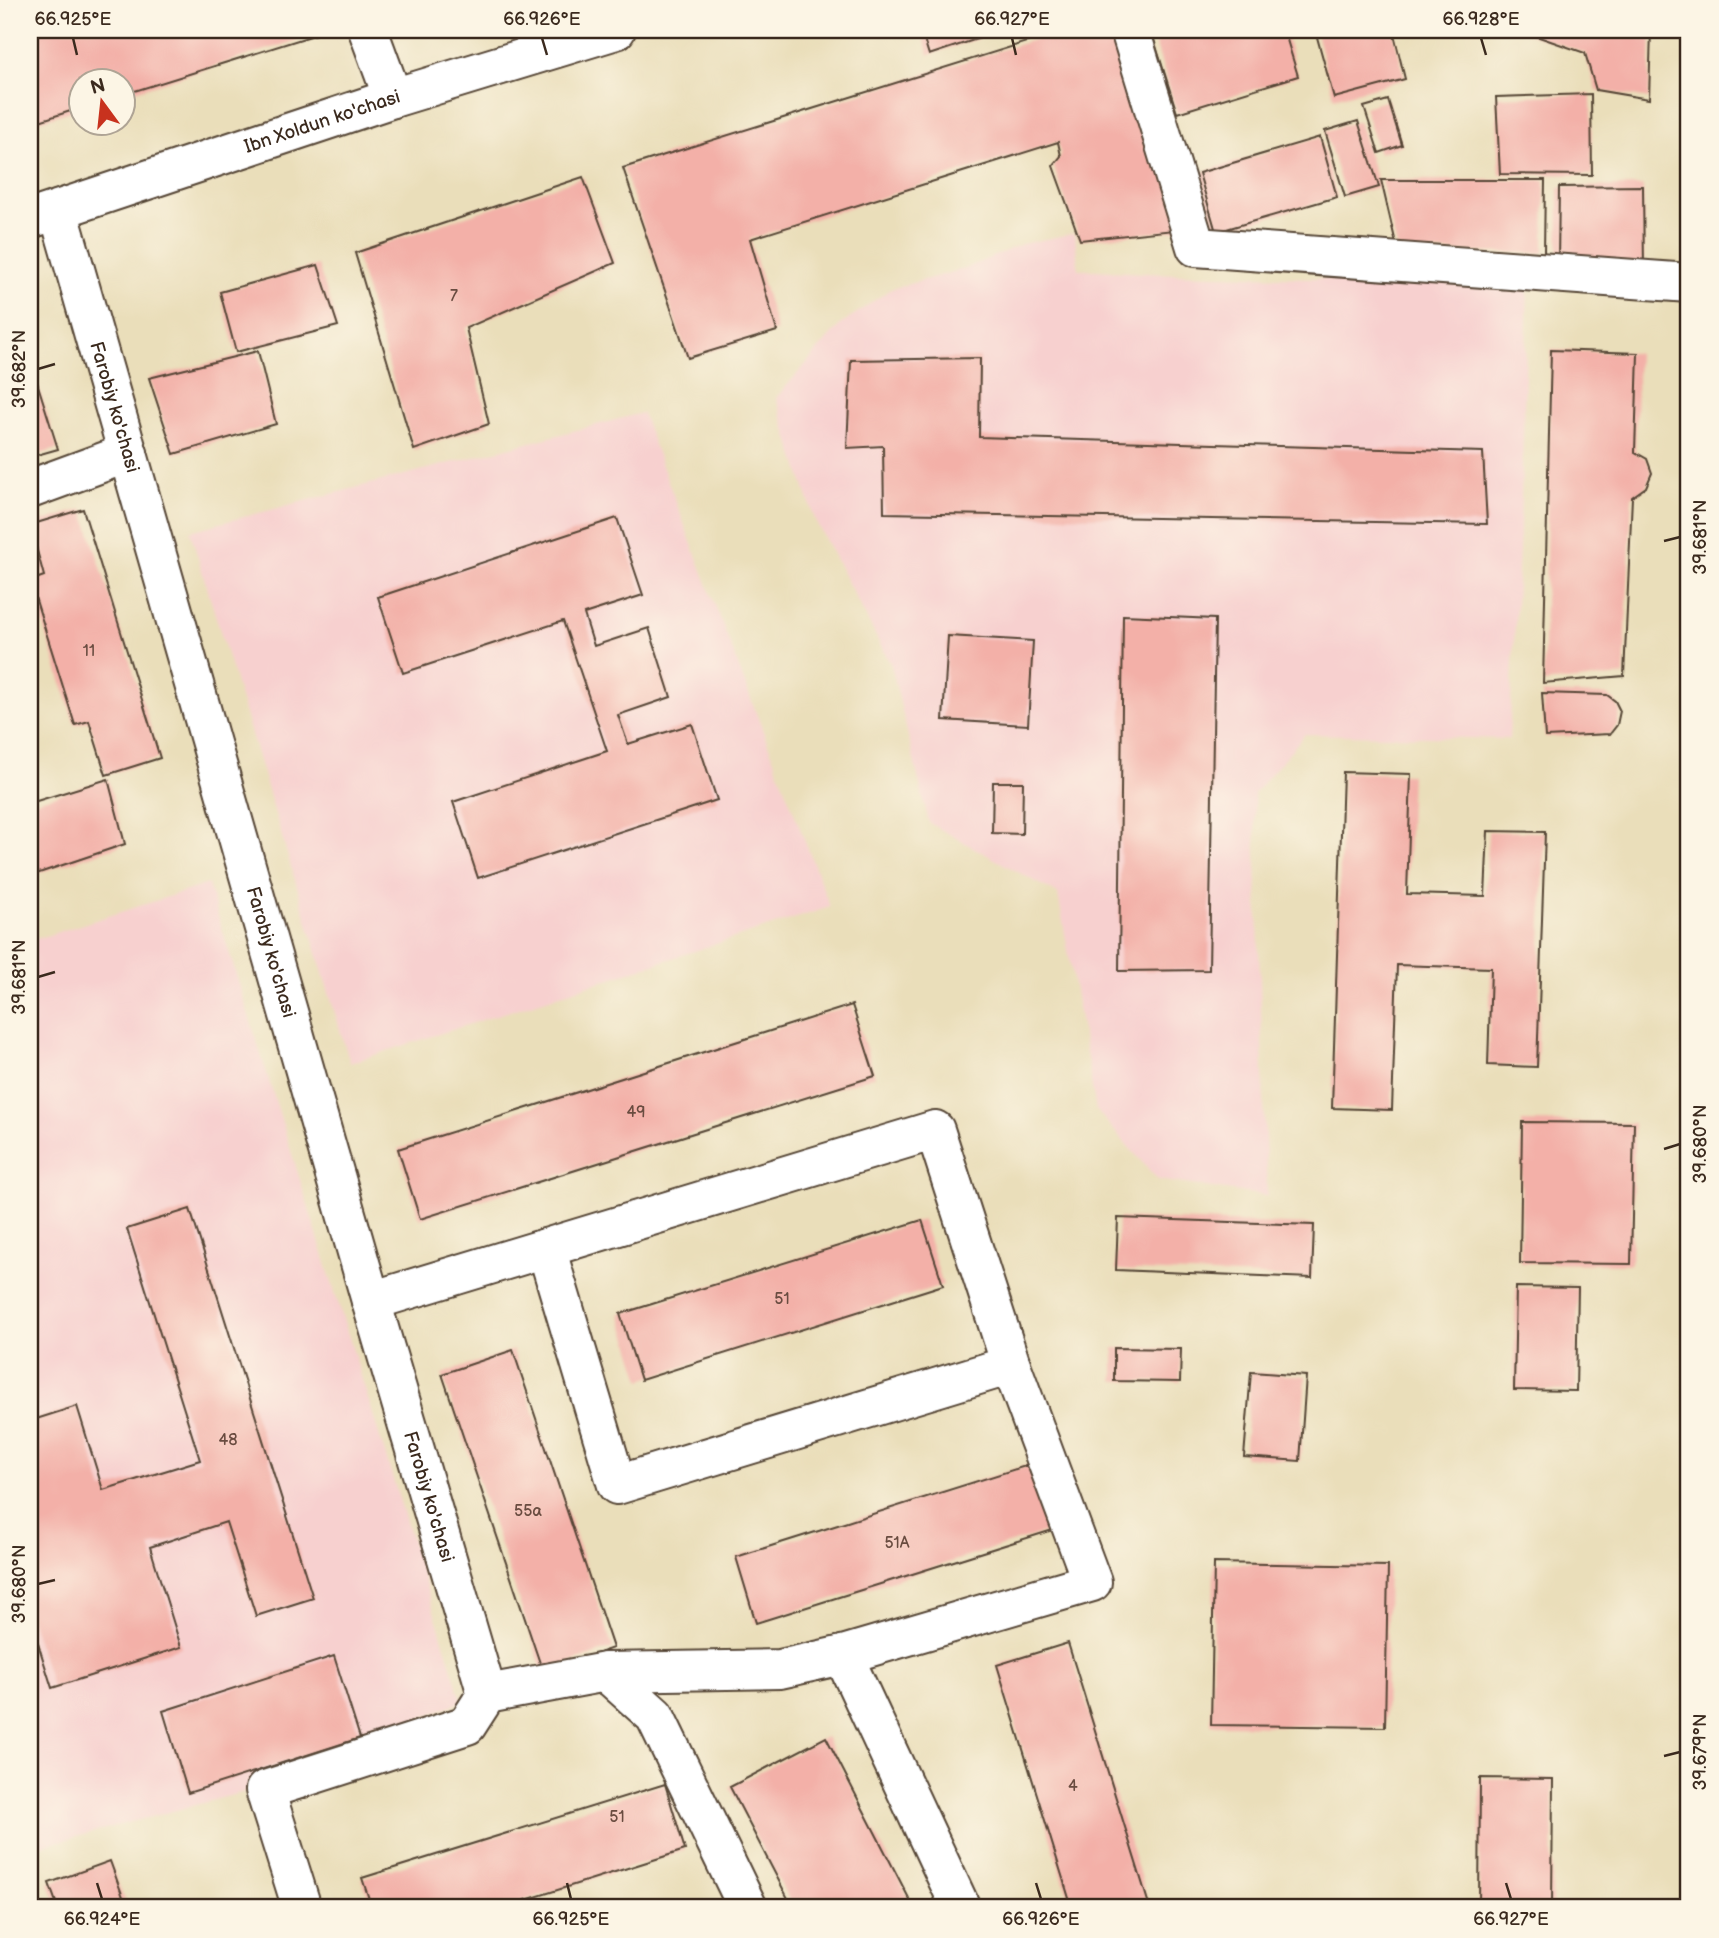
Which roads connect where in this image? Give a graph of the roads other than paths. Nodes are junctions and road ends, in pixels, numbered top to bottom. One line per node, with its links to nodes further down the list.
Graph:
1 (368, 30): 4 (street)
2 (616, 30): 4 (street, Ibn Xoldun ko'chasi)
3 (1130, 30): 6 (street)
4 (393, 98): 5 (street, Ibn Xoldun ko'chasi)
5 (44, 215): 7 (street, Farobiy ko'chasi)
6 (1689, 283)
7 (128, 453): 8 (street); 10 (street, Farobiy ko'chasi)
8 (30, 489)
9 (546, 1248): 10 (street); 11 (street); 11 (street)
10 (371, 1301): 14 (street, Farobiy ko'chasi)
11 (1011, 1365): 12 (street)
12 (843, 1655): 13 (street); 17 (street)
13 (606, 1672): 14 (street); 16 (street)
14 (487, 1694): 15 (street)
15 (302, 1908)
16 (748, 1908)
17 (961, 1908)

